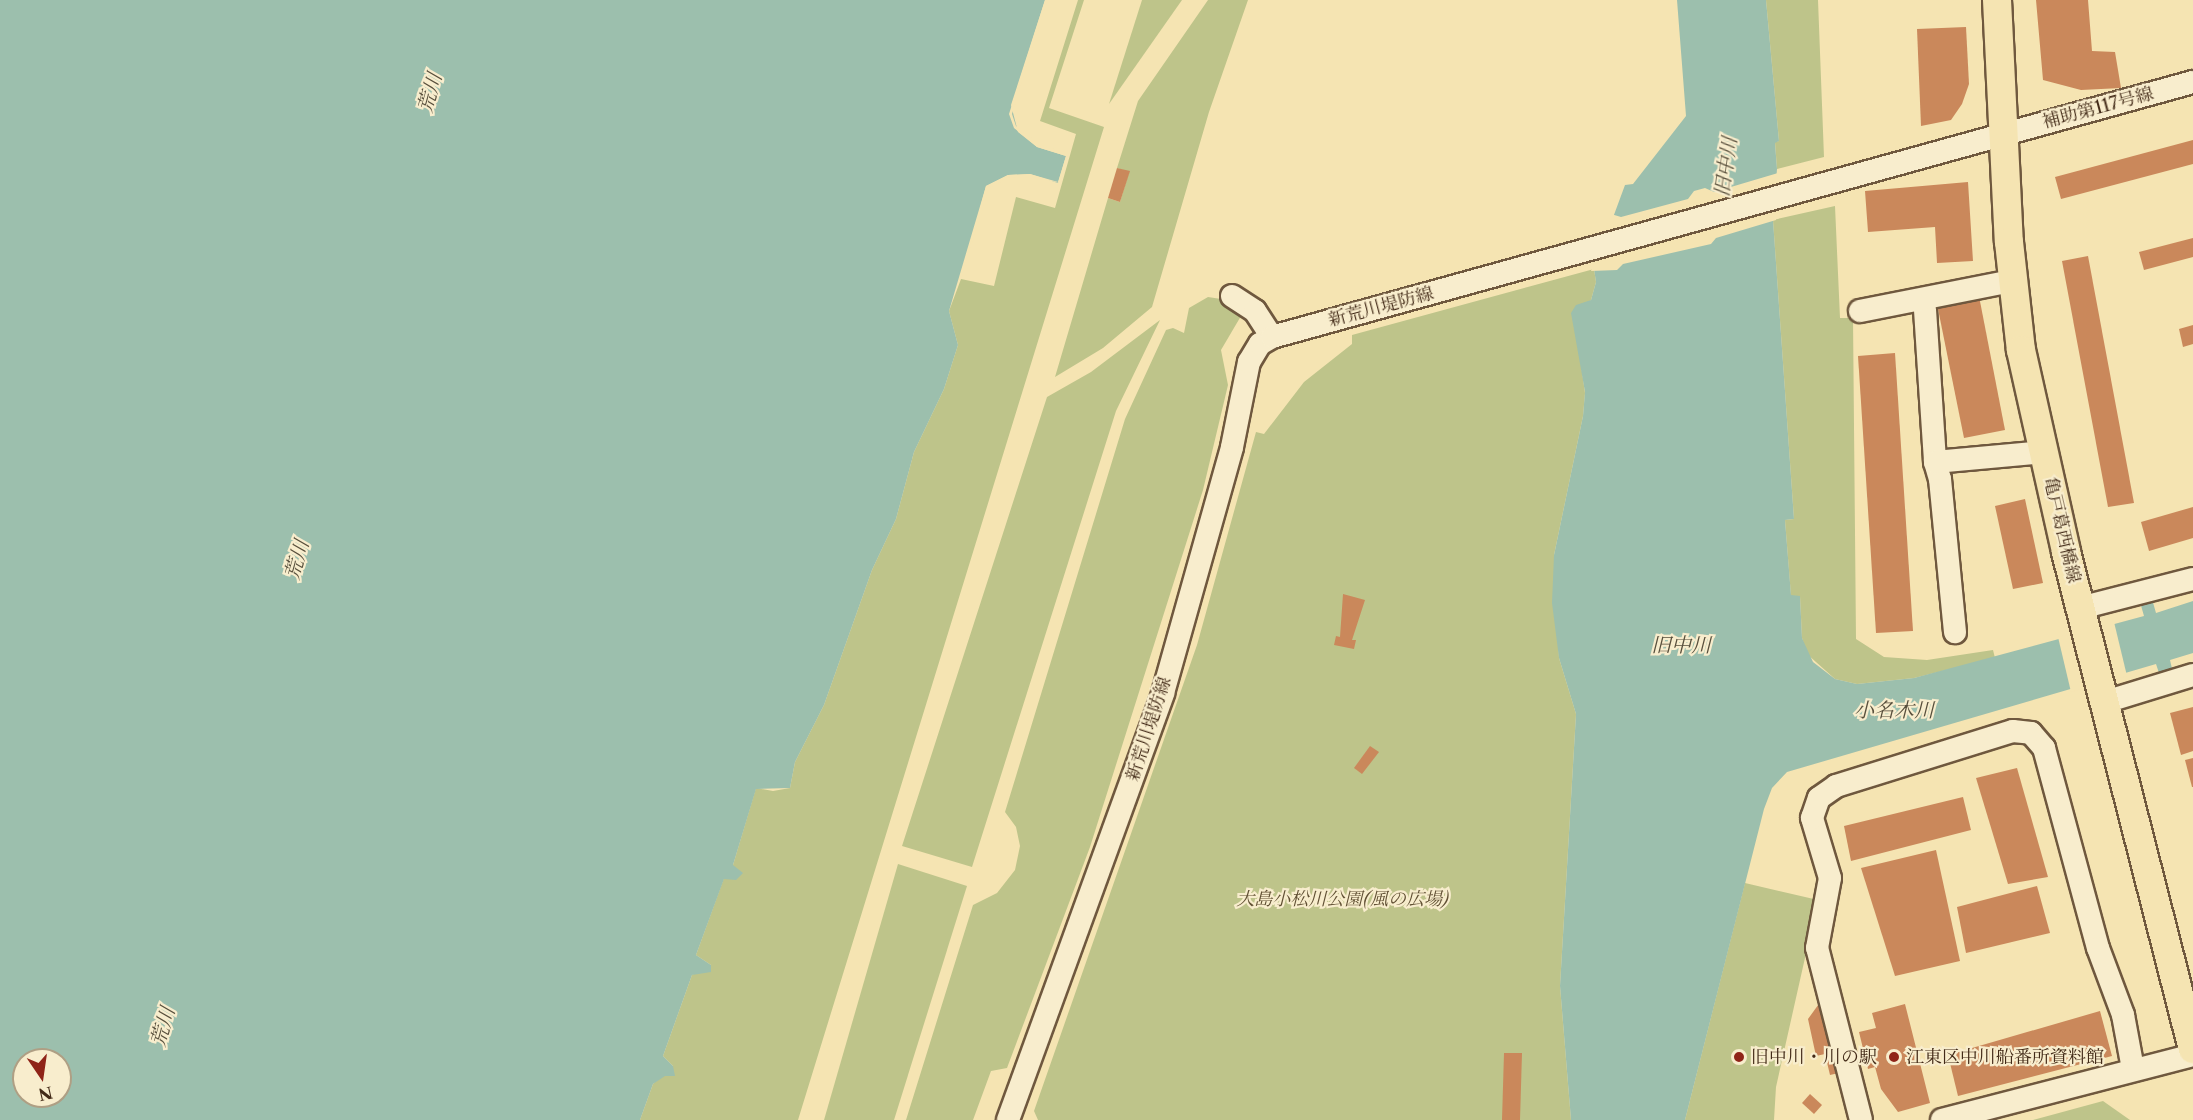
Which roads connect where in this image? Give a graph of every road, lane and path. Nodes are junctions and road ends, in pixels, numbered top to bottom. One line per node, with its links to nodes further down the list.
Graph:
1 (1997, 0): 3 (main road, 亀戸葛西橋線)
2 (2193, 82): 3 (street, 補助第117号線)
3 (2002, 134): 4 (street, 補助第117号線); 5 (main road, 亀戸葛西橋線)
4 (1795, 191): 9 (street, 新荒川堤防線)
5 (2012, 281): 8 (street); 10 (main road, 亀戸葛西橋線)
6 (1232, 296): 9 (street)
7 (1925, 310): 11 (street)
8 (1860, 311)
9 (1272, 337): 21 (street, 新荒川堤防線)
10 (2045, 452): 11 (street); 13 (main road, 亀戸葛西橋線)
11 (1935, 462): 14 (street)
12 (2193, 579): 13 (street)
13 (2081, 611): 16 (main road, 亀戸葛西橋線)
14 (1955, 632)
15 (2193, 675): 16 (street)
16 (2104, 699): 17 (main road, 亀戸葛西橋線)
17 (2186, 989): 18 (main road, 亀戸葛西橋線)
18 (2193, 1049)
19 (2193, 1055): 20 (street)
20 (2133, 1069): 22 (street); 23 (street)
21 (1008, 1120)
22 (1861, 1120)
23 (1942, 1120)

